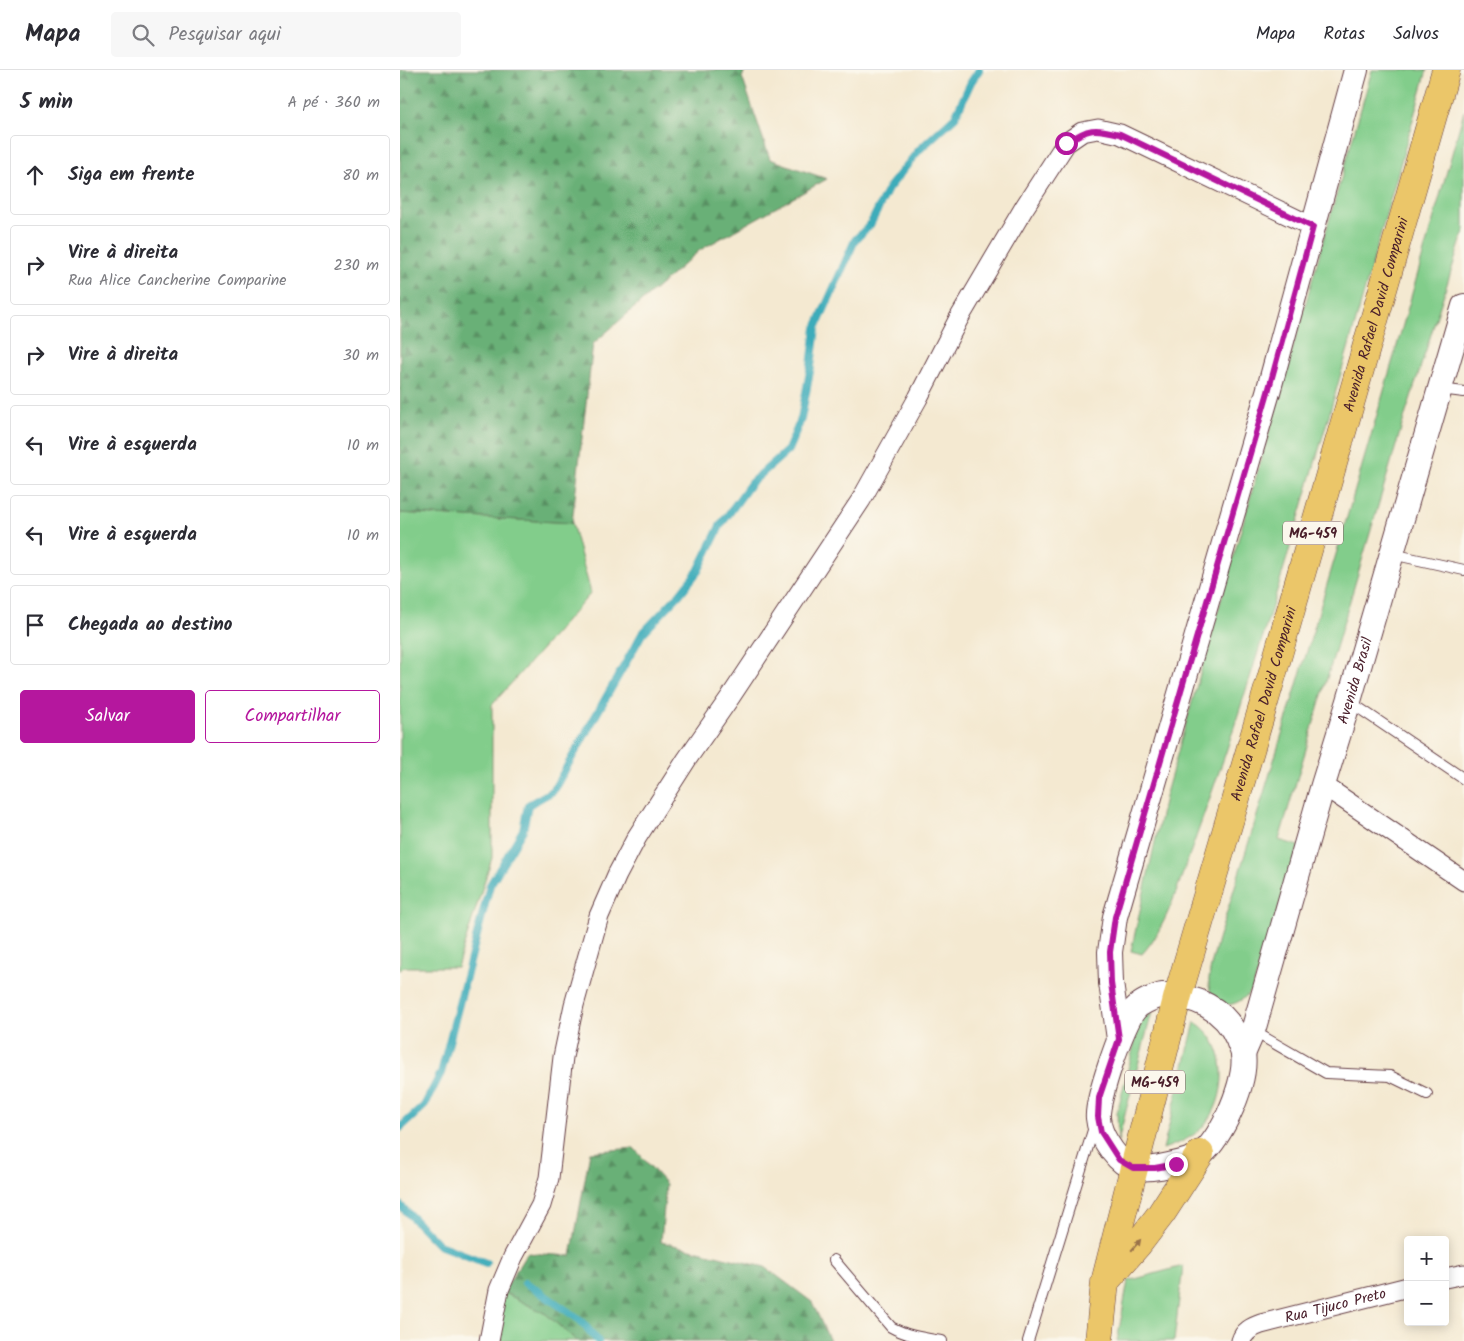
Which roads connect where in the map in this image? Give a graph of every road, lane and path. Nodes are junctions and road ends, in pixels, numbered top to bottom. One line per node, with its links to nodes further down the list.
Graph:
1 (1356, 70): 3 (street)
2 (1446, 70): 13 (main road, Avenida Rafael David Comparini / MG-459)
3 (1313, 227): 15 (street); 26 (street)
4 (1464, 306): 5 (street, Avenida Brasil)
5 (1440, 389): 6 (lane); 7 (street, Avenida Brasil)
6 (1464, 392)
7 (1392, 554): 8 (lane); 9 (street, Avenida Brasil)
8 (1464, 570)
9 (1349, 701): 10 (lane); 11 (street, Avenida Brasil)
10 (1464, 779)
11 (1323, 785): 12 (street); 14 (street, Avenida Brasil)
12 (1464, 881)
13 (1178, 995): 15 (street, MG-459); 16 (street, MG-459); 20 (main road, Avenida Rafael David Comparini / MG-459)
14 (1253, 1031): 16 (street, Avenida Brasil); 17 (lane)
15 (1119, 1039): 18 (street, MG-459)
16 (1243, 1054): 19 (street, MG-459)
17 (1427, 1094)
18 (1098, 1117): 20 (street, MG-459); 28 (lane)
19 (1200, 1154): 20 (street, MG-459); 24 (main road, one-way to 19)
20 (1133, 1168): 24 (main road, Avenida Rafael David Comparini / MG-459)
21 (834, 1260): 27 (lane)
22 (1464, 1274): 23 (street)
23 (1449, 1277)
24 (1104, 1282): 29 (main road, Avenida Rafael David Comparini / MG-459)
25 (1404, 1288): 30 (street, Rua Tijuco Preto)
26 (489, 1341)
27 (942, 1341)
28 (1028, 1341)
29 (1098, 1341)
30 (1241, 1341)

